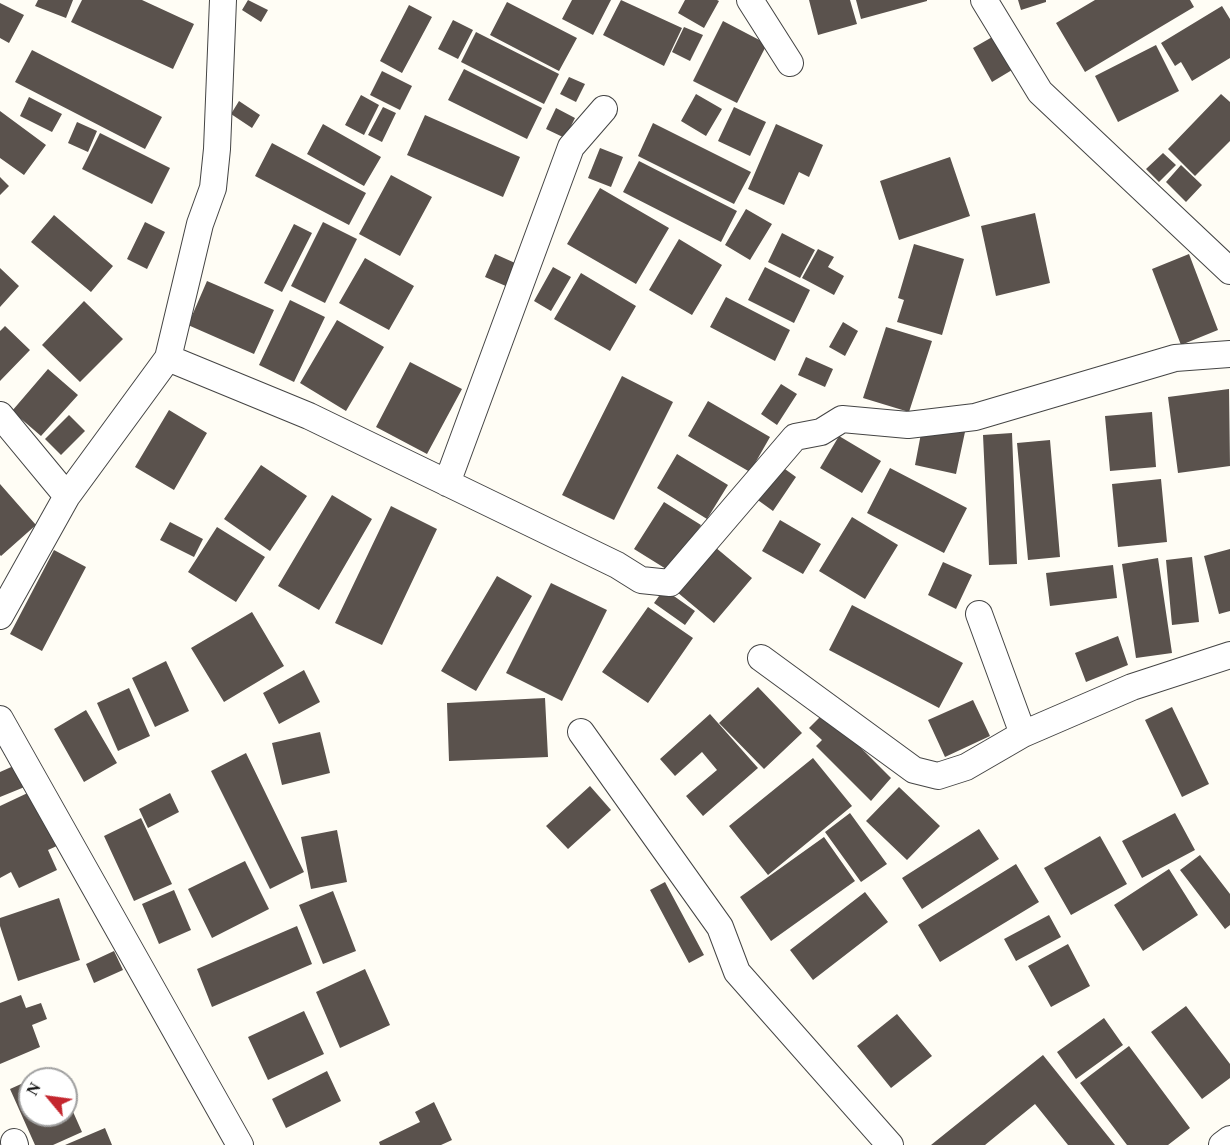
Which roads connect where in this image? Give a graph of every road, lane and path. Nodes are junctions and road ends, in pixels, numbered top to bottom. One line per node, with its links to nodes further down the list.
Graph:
1 (223, 0): 8 (street)
2 (750, 0): 4 (street)
3 (984, 0): 6 (street)
4 (790, 63)
5 (604, 109): 10 (street)
6 (1230, 271)
7 (1230, 354): 10 (street)
8 (168, 358): 10 (street); 11 (street)
9 (0, 415): 11 (street)
10 (447, 483)
11 (68, 496): 13 (street)
12 (980, 614): 18 (street)
13 (0, 616)
14 (1230, 655): 18 (street)
15 (761, 658): 18 (street)
16 (0, 719): 20 (street)
17 (581, 732): 21 (street)
18 (1023, 734)
19 (1230, 1139): 22 (street)
20 (240, 1145)
21 (890, 1145)
22 (1222, 1145)

